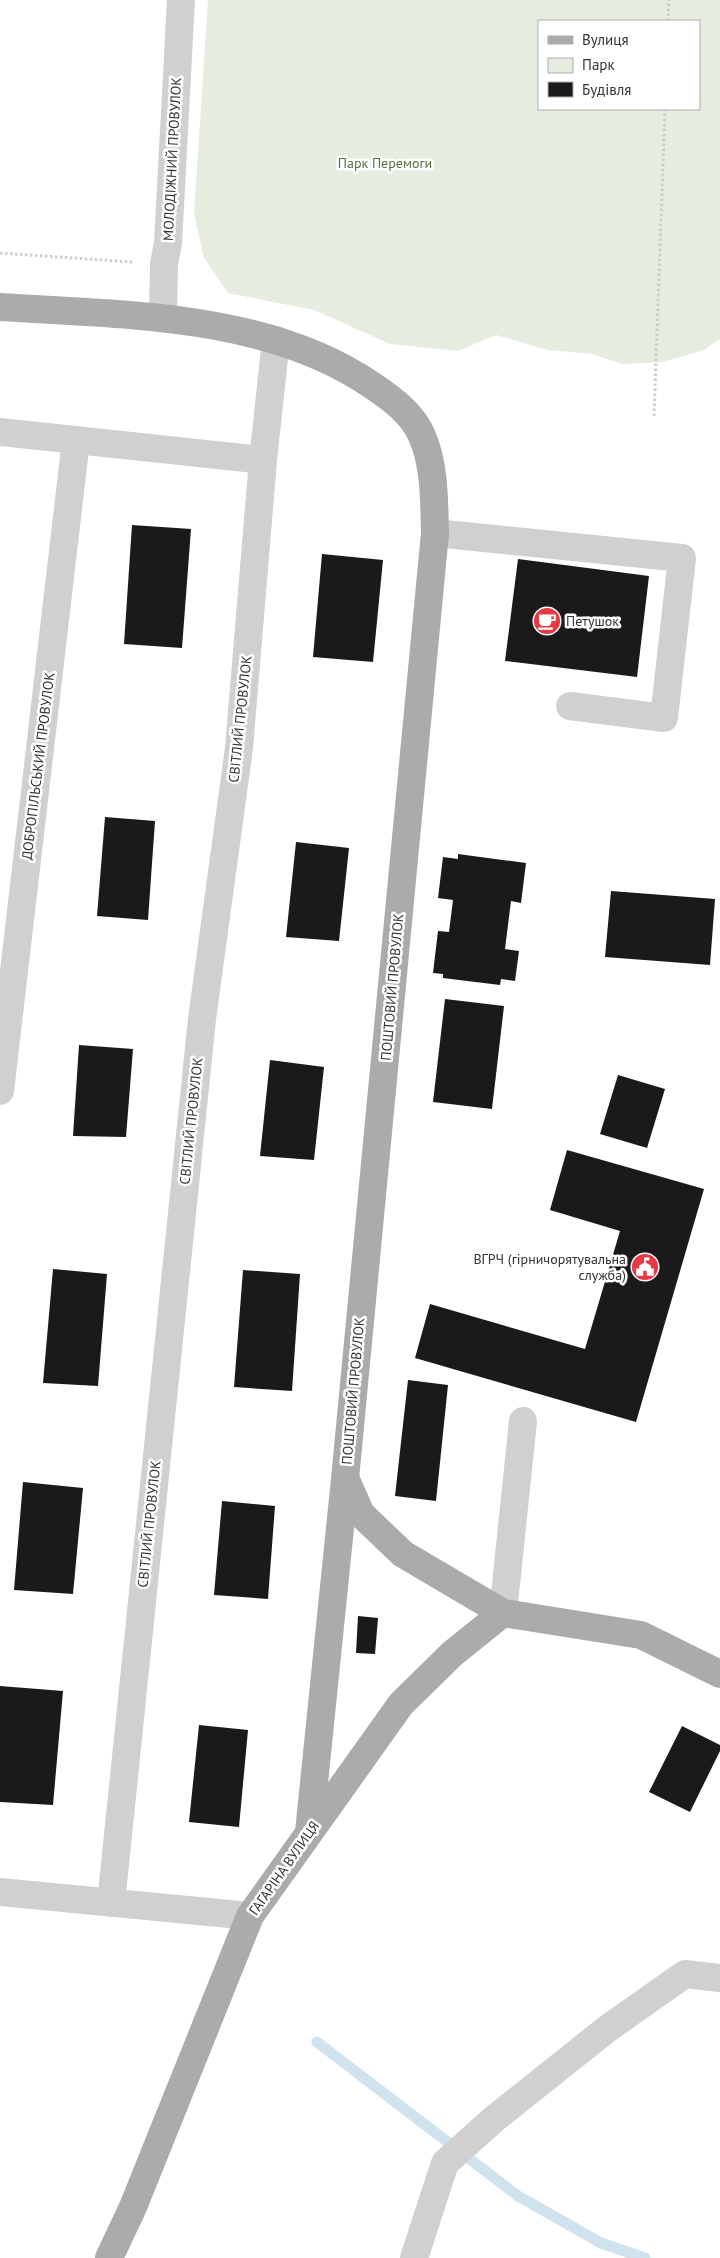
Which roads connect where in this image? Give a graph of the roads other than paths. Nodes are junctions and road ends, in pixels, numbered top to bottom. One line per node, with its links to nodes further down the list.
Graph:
1 (181, 0): 3 (street, МОЛОДІЖНИЙ ПРОВУЛОК)
2 (0, 307): 3 (main road, ПОШТОВИЙ ПРОВУЛОК)
3 (163, 317): 4 (main road, ПОШТОВИЙ ПРОВУЛОК)
4 (276, 340): 7 (street, СВІТЛИЙ ПРОВУЛОК); 8 (main road, ПОШТОВИЙ ПРОВУЛОК)
5 (0, 432): 6 (street)
6 (76, 440): 7 (street); 10 (street, ДОБРОПІЛЬСЬКИЙ ПРОВУЛОК)
7 (263, 460): 17 (street, СВІТЛИЙ ПРОВУЛОК)
8 (435, 533): 9 (street); 12 (main road, ПОШТОВИЙ ПРОВУЛОК)
9 (570, 706)
10 (0, 1091)
11 (523, 1421): 13 (street)
12 (345, 1479): 13 (main road); 15 (main road, ПОШТОВИЙ ПРОВУЛОК)
13 (504, 1613): 14 (main road); 15 (main road, ГАГАРІНА ВУЛИЦЯ)
14 (720, 1674)
15 (309, 1832): 18 (main road, ГАГАРІНА ВУЛИЦЯ)
16 (0, 1892): 17 (street)
17 (111, 1903): 18 (street)
18 (250, 1916): 20 (main road, ГАГАРІНА ВУЛИЦЯ)
19 (720, 1978): 21 (street)
20 (109, 2258)
21 (414, 2258)

